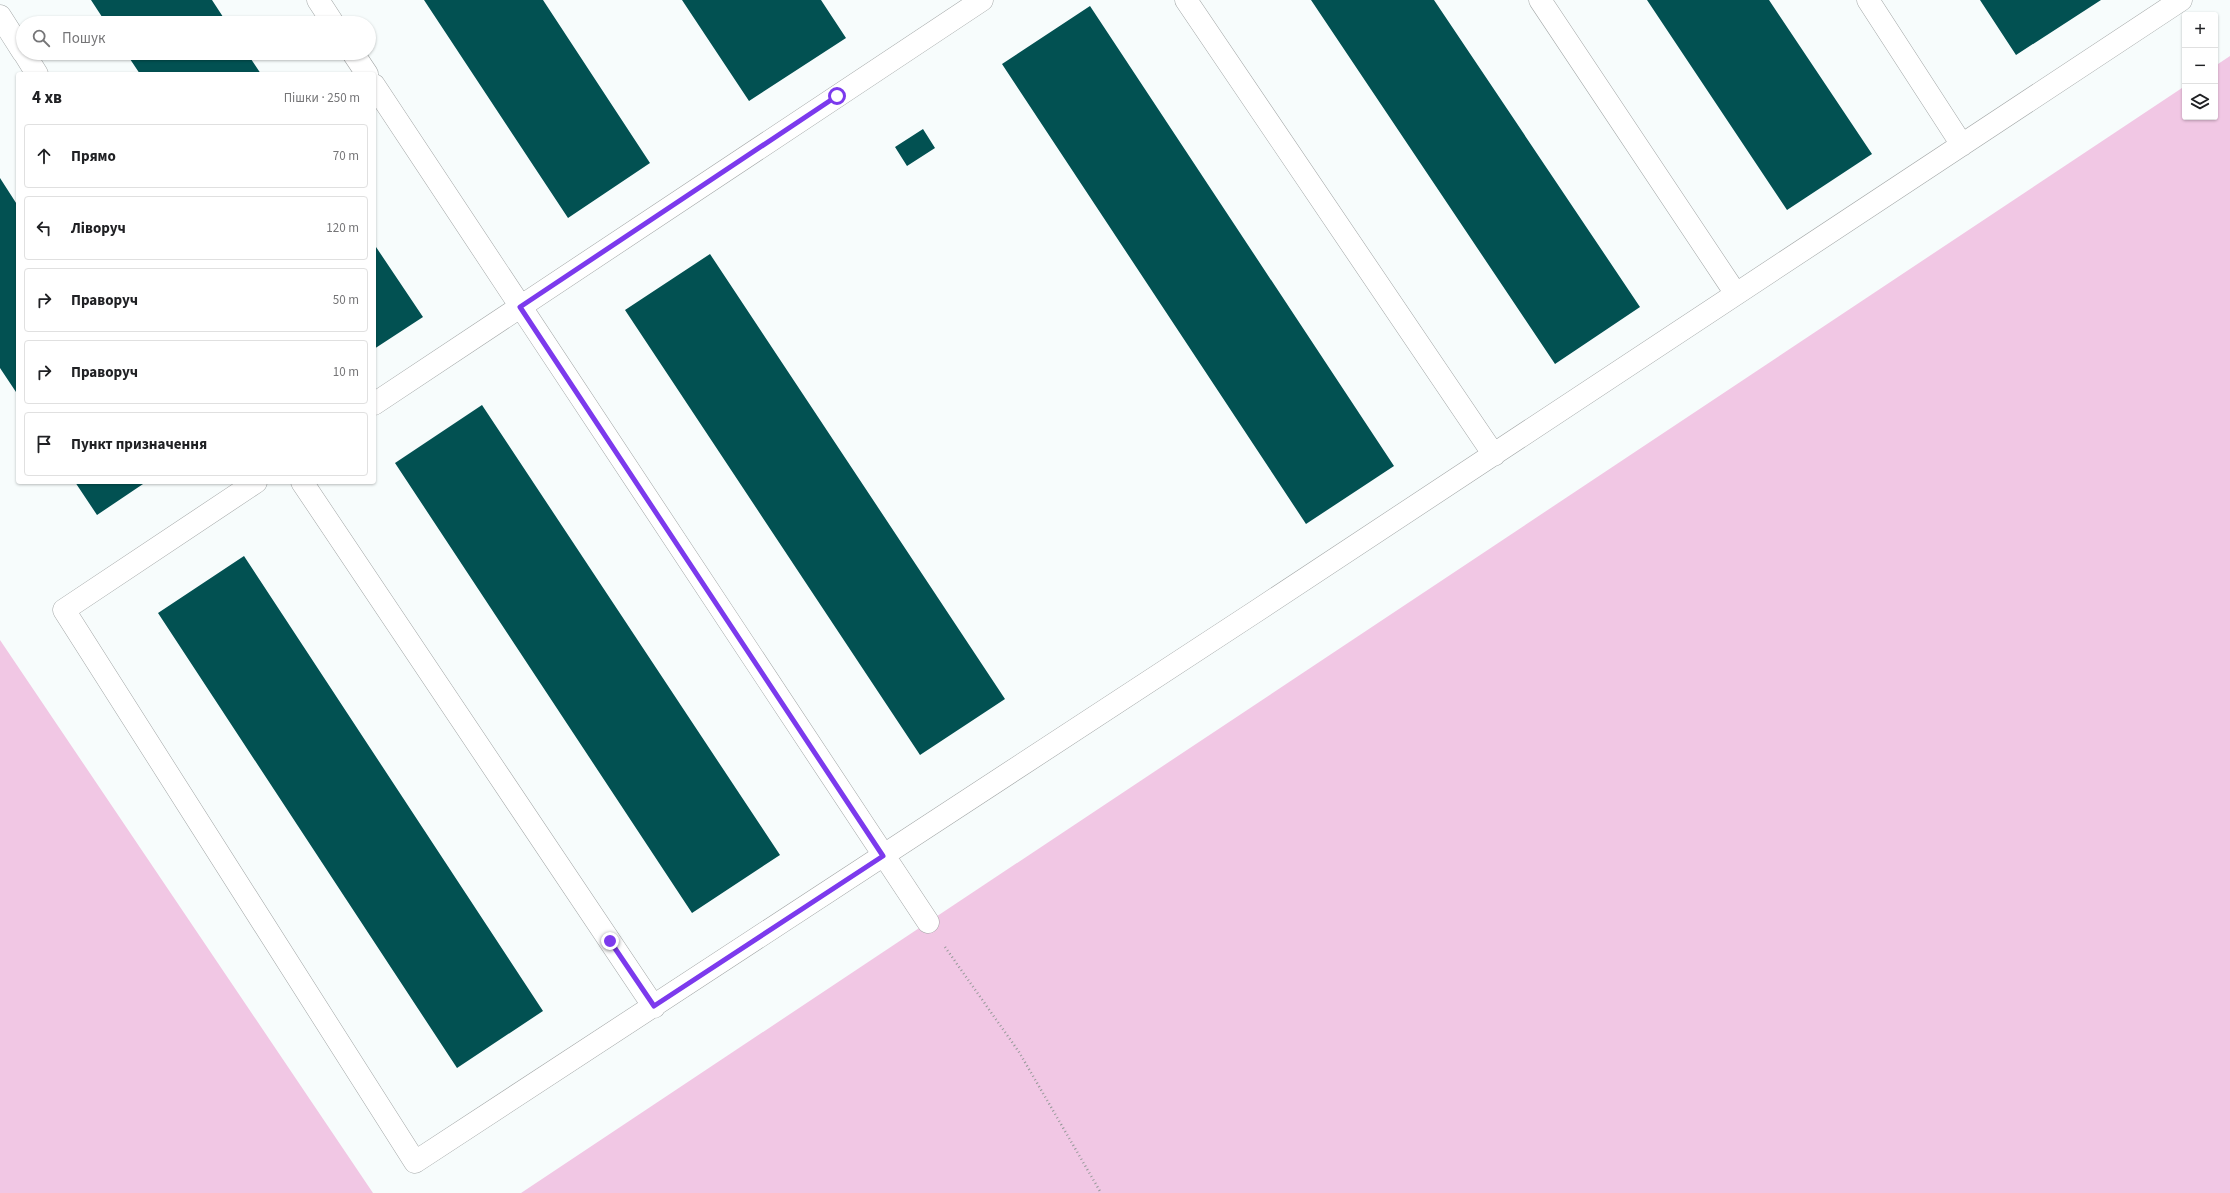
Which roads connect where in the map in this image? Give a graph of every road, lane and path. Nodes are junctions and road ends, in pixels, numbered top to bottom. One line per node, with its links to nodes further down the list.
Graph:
1 (318, 0): 8 (lane)
2 (982, 0): 17 (lane)
3 (1186, 0): 19 (lane)
4 (1540, 0): 16 (lane)
5 (1868, 0): 15 (lane)
6 (2181, 0): 15 (lane)
7 (0, 16): 9 (lane)
8 (328, 16)
9 (16, 41)
10 (28, 60): 12 (lane)
11 (358, 60): 13 (lane)
12 (37, 72)
13 (366, 72)
14 (376, 88): 17 (lane)
15 (1962, 145): 16 (lane)
16 (1736, 294): 19 (lane)
17 (520, 307): 18 (lane); 22 (lane)
18 (376, 403)
19 (1494, 455): 22 (lane)
20 (253, 484): 24 (lane)
21 (303, 484): 24 (lane)
22 (883, 856): 23 (lane); 24 (lane)
23 (928, 922): 25 (path)
24 (654, 1006)
25 (1101, 1193)

